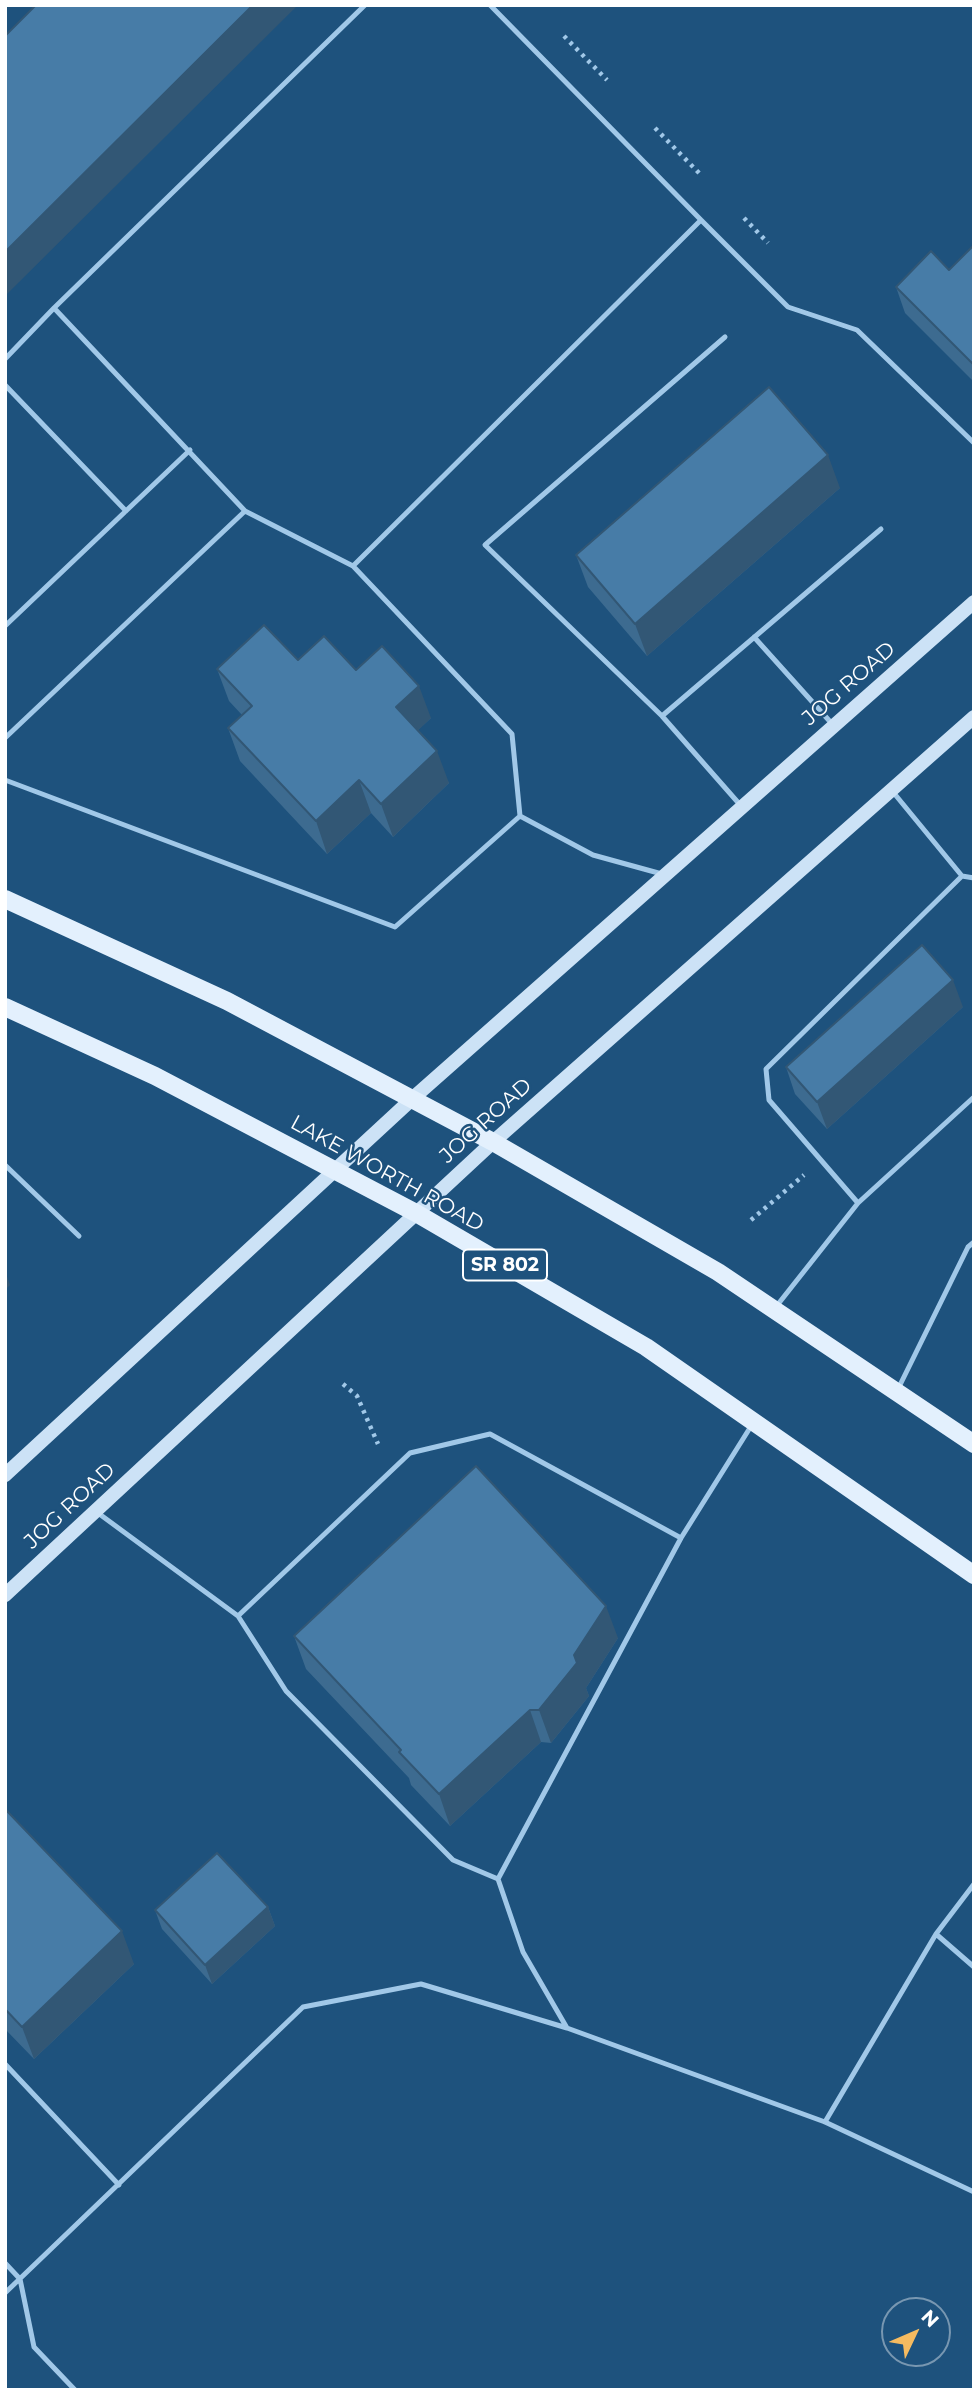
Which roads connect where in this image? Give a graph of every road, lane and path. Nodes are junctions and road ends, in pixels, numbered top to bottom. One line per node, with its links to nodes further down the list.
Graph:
1 (365, 5): 10 (lane)
2 (490, 5): 8 (lane)
3 (564, 36): 4 (path)
4 (607, 80)
5 (655, 128): 6 (path)
6 (700, 174)
7 (744, 218): 9 (path)
8 (701, 220): 14 (lane); 19 (lane)
9 (768, 243)
10 (54, 308): 12 (lane); 15 (lane)
11 (725, 337): 23 (lane)
12 (5, 359)
13 (5, 385): 16 (lane)
14 (974, 443)
15 (190, 450): 16 (lane); 17 (lane)
16 (126, 511): 21 (lane)
17 (246, 512): 19 (lane); 26 (lane)
18 (881, 529): 22 (lane)
19 (353, 566): 30 (lane)
20 (974, 602): 25 (main road, JOG ROAD)
21 (5, 626)
22 (754, 637): 23 (lane); 25 (lane)
23 (662, 716): 29 (lane)
24 (974, 717): 28 (main road, JOG ROAD)
25 (834, 726): 29 (main road, JOG ROAD)
26 (5, 738)
27 (5, 780): 30 (lane)
28 (891, 790): 32 (lane); 38 (main road, JOG ROAD)
29 (742, 807): 31 (main road, JOG ROAD)
30 (520, 817): 31 (lane)
31 (665, 875): 37 (main road, JOG ROAD)
32 (962, 876): 33 (lane); 42 (lane)
33 (974, 878)
34 (5, 899): 37 (main road)
35 (5, 1007): 40 (main road, LAKE WORTH ROAD / SR 802)
36 (974, 1097): 42 (lane)
37 (412, 1099): 38 (main road); 40 (main road, JOG ROAD)
38 (493, 1142): 43 (main road, JOG ROAD); 47 (main road)
39 (5, 1165): 45 (lane)
40 (334, 1170): 43 (main road, LAKE WORTH ROAD / SR 802); 53 (main road, JOG ROAD)
41 (806, 1173): 44 (path)
42 (858, 1203): 47 (lane)
43 (416, 1213): 50 (main road, LAKE WORTH ROAD / SR 802); 54 (main road, JOG ROAD)
44 (751, 1220)
45 (79, 1236)
46 (974, 1242): 49 (lane)
47 (774, 1310): 49 (main road)
48 (343, 1384): 51 (path)
49 (896, 1392): 52 (main road)
50 (754, 1421): 55 (lane); 56 (main road, LAKE WORTH ROAD / SR 802)
51 (378, 1444)
52 (974, 1444)
53 (5, 1475)
54 (95, 1511): 57 (main road, JOG ROAD); 58 (lane)
55 (681, 1538): 58 (lane); 59 (lane)
56 (974, 1575)
57 (5, 1595)
58 (238, 1616): 59 (lane)
59 (498, 1879): 63 (lane)
60 (974, 1884): 61 (lane)
61 (936, 1934): 62 (lane); 65 (lane)
62 (974, 1967)
63 (566, 2028): 65 (lane); 66 (lane)
64 (5, 2064): 66 (lane)
65 (825, 2122): 67 (lane)
66 (119, 2185): 69 (lane)
67 (974, 2192)
68 (5, 2263): 69 (lane)
69 (20, 2279): 70 (lane); 71 (lane)
70 (5, 2293)
71 (75, 2390)

